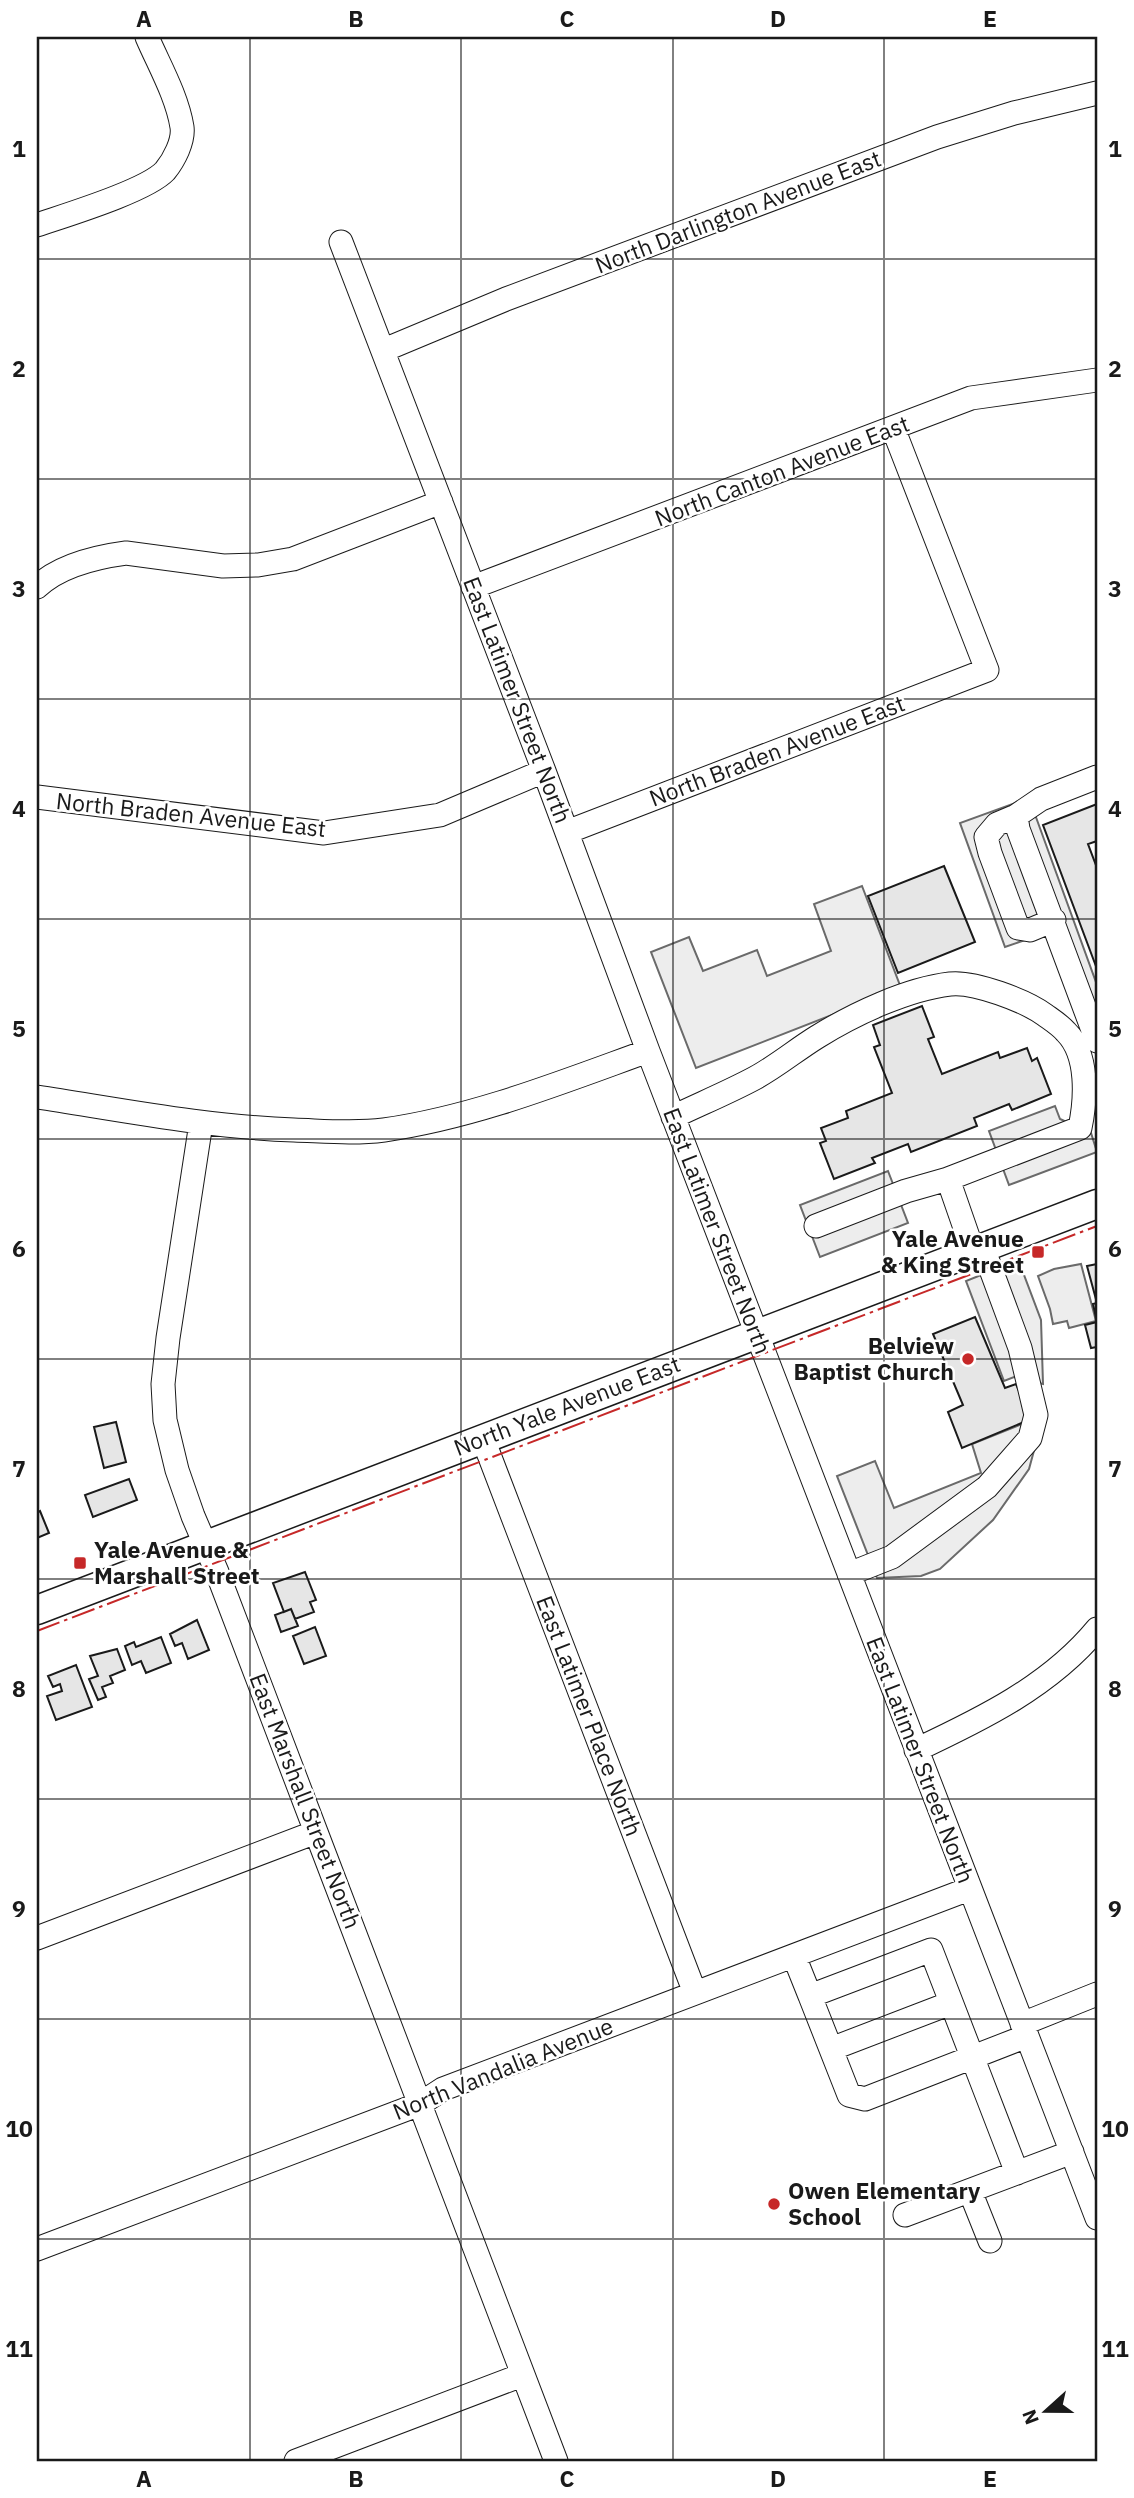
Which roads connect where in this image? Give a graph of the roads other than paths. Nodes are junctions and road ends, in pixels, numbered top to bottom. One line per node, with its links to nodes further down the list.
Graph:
1 (147, 37): 3 (street)
2 (1097, 93): 5 (street, North Darlington Avenue East)
3 (37, 225)
4 (341, 242): 5 (street, East Latimer Street North)
5 (384, 350): 8 (street, East Latimer Street North)
6 (1097, 380): 7 (street, North Canton Avenue East)
7 (893, 428): 10 (street, North Canton Avenue East); 15 (street, North Braden Avenue East)
8 (441, 502): 9 (street); 10 (street, East Latimer Street North)
9 (37, 587)
10 (473, 587): 11 (street, East Latimer Street North)
11 (544, 771): 13 (street, North Braden Avenue East); 15 (street, East Latimer Street North)
12 (1097, 778): 14 (street)
13 (37, 797)
14 (1016, 816): 16 (street); 16 (street)
15 (567, 832): 18 (street, East Latimer Street North)
16 (1054, 920): 17 (street)
17 (1096, 1033)
18 (648, 1051): 20 (street, East Latimer Street North); 21 (street)
19 (37, 1097): 21 (street)
20 (673, 1117): 22 (street); 26 (street, East Latimer Street North)
21 (201, 1123): 28 (street, East Marshall Street North)
22 (948, 1179): 24 (street); 25 (street)
23 (1097, 1205): 25 (main road, North Yale Avenue East)
24 (816, 1226)
25 (978, 1250): 26 (main road, North Yale Avenue East); 29 (street)
26 (757, 1334): 27 (main road, North Yale Avenue East); 29 (street, East Latimer Street North)
27 (483, 1438): 28 (main road, North Yale Avenue East); 37 (street, East Latimer Place North)
28 (205, 1545): 30 (main road, North Yale Avenue East); 33 (street, East Marshall Street North)
29 (849, 1574): 32 (street, East Latimer Street North)
30 (37, 1610)
31 (1097, 1629): 32 (street)
32 (916, 1750): 34 (street, East Latimer Street North)
33 (316, 1832): 35 (street); 44 (street, East Marshall Street North)
34 (969, 1889): 36 (street, North Vandalia Avenue); 41 (street, East Latimer Street North)
35 (37, 1938)
36 (794, 1956): 37 (street, North Vandalia Avenue); 39 (street)
37 (695, 1993): 44 (street, North Vandalia Avenue)
38 (1097, 1994): 41 (street)
39 (810, 1996): 40 (street); 43 (street)
40 (951, 2003): 42 (street); 43 (street)
41 (1025, 2030): 42 (street); 45 (street, East Latimer Street North)
42 (972, 2057): 43 (street); 46 (street)
43 (835, 2059)
44 (420, 2104): 51 (street, North Vandalia Avenue); 52 (street, East Marshall Street North)
45 (1072, 2152): 46 (street); 49 (street, East Latimer Street North)
46 (1017, 2173): 47 (street)
47 (970, 2191): 48 (street); 50 (street)
48 (905, 2215)
49 (1097, 2218)
50 (989, 2241)
51 (37, 2249)
52 (523, 2375): 53 (street); 54 (street, East Marshall Street North)
53 (296, 2461)
54 (556, 2461)

